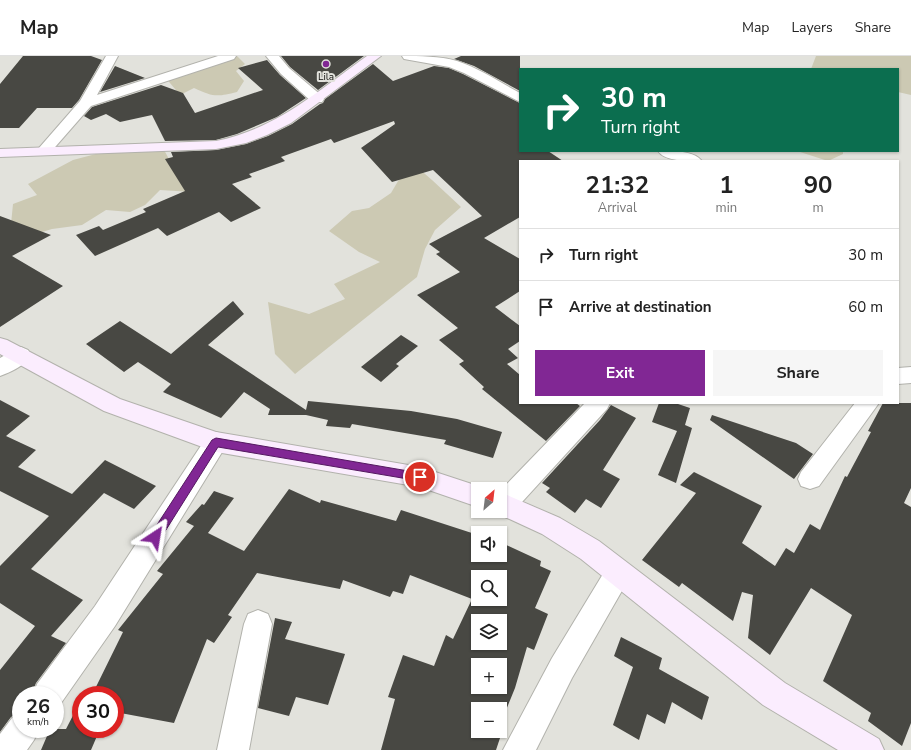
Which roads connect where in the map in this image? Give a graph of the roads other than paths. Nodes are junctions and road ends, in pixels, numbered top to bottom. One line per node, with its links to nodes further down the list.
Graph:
1 (112, 56): 8 (street)
2 (230, 56): 8 (street)
3 (272, 56): 7 (street)
4 (375, 56): 7 (street)
5 (408, 56): 6 (street)
6 (519, 97)
7 (316, 99): 9 (street)
8 (86, 103): 9 (street)
9 (44, 151): 11 (street)
10 (668, 152): 12 (street)
11 (0, 153)
12 (691, 160)
13 (0, 345): 14 (street)
14 (21, 355): 15 (street); 20 (street)
15 (0, 368)
16 (911, 375): 17 (street)
17 (899, 376)
18 (598, 404): 23 (street)
19 (867, 404): 21 (street)
20 (216, 442): 22 (street); 27 (street)
21 (810, 479)
22 (471, 494)
23 (507, 499)
24 (507, 506): 25 (street)
25 (618, 573): 31 (street); 32 (street)
26 (258, 624): 30 (street)
27 (54, 686)
28 (17, 738): 29 (street)
29 (8, 750)
30 (233, 750)
31 (519, 750)
32 (868, 750)

